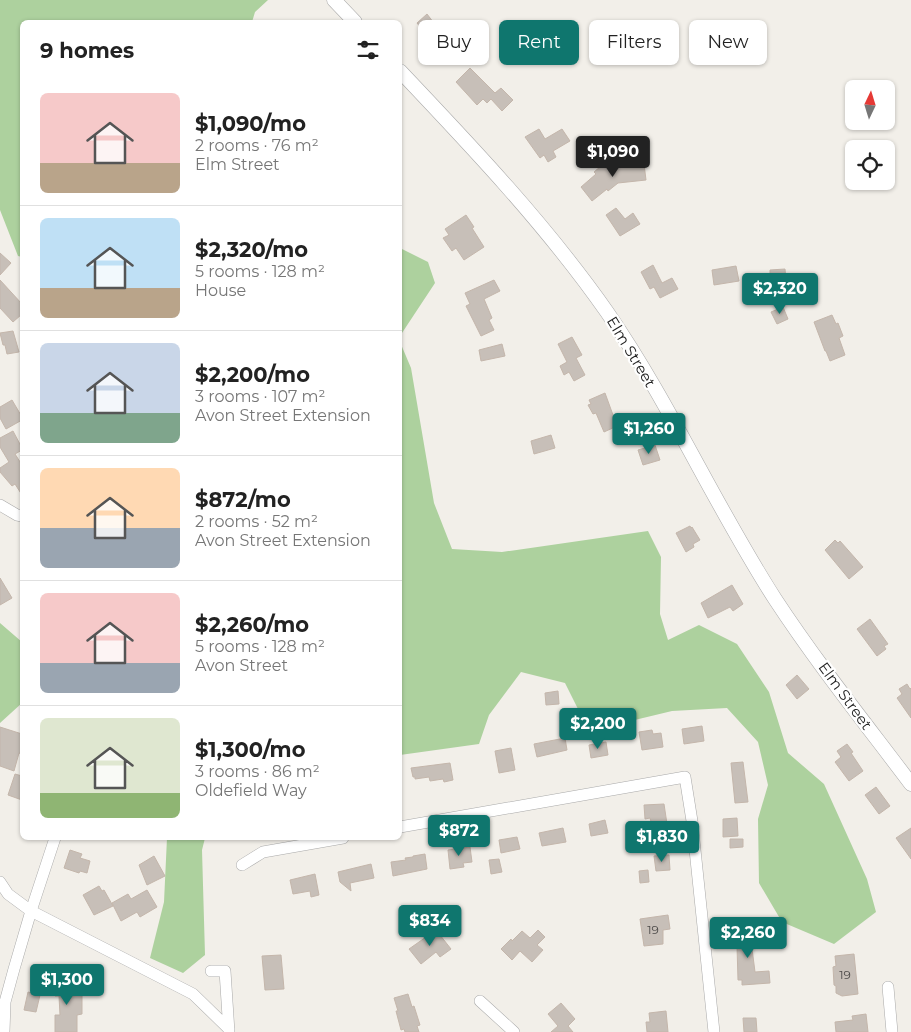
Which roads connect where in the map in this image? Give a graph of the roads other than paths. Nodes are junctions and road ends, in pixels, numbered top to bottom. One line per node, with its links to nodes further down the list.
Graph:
1 (334, 0): 2 (street)
2 (353, 20)
3 (402, 72): 6 (street, Elm Street)
4 (0, 505): 5 (street)
5 (20, 516)
6 (911, 784)
7 (402, 827): 19 (street)
8 (54, 840): 12 (street)
9 (332, 840): 10 (street)
10 (242, 865)
11 (0, 882): 12 (street)
12 (30, 911): 16 (street); 17 (street)
13 (211, 971): 16 (street)
14 (888, 987): 20 (street)
15 (480, 1001): 18 (street)
16 (229, 1031)
17 (4, 1032)
18 (514, 1032)
19 (714, 1032)
20 (892, 1032)

